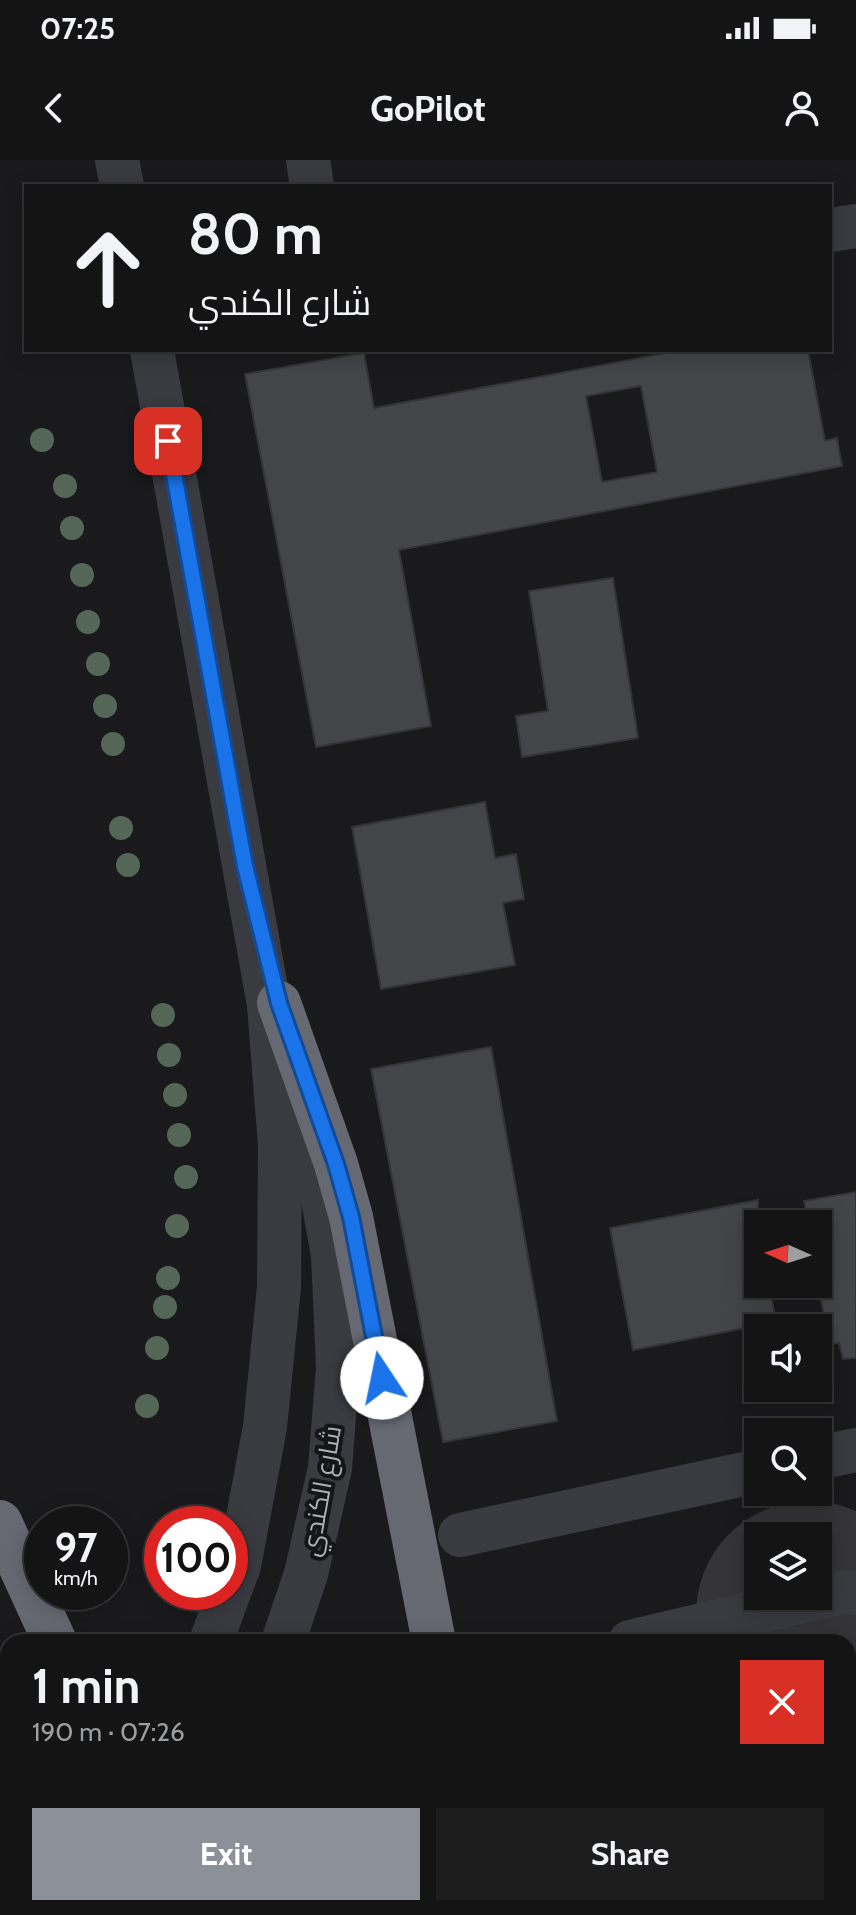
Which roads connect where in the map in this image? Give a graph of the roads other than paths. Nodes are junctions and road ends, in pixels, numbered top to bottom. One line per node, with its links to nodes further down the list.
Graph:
1 (117, 160): 3 (street)
2 (308, 160): 4 (street)
3 (122, 184)
4 (312, 184)
5 (856, 226): 6 (street)
6 (832, 230)
7 (152, 352): 8 (street, شارع الكندي)
8 (245, 866): 9 (street, شارع الكندي); 13 (street, شارع الكندي)
9 (279, 1003): 20 (street, شارع الكندي); 21 (highway)
10 (856, 1450): 11 (street)
11 (832, 1455)
12 (744, 1474): 15 (street)
13 (248, 1518)
14 (0, 1522): 18 (highway)
15 (460, 1535)
16 (856, 1593): 22 (street)
17 (223, 1610): 19 (street, شارع الكندي)
18 (51, 1634)
19 (214, 1634)
20 (286, 1634)
21 (432, 1634)
22 (664, 1634)

